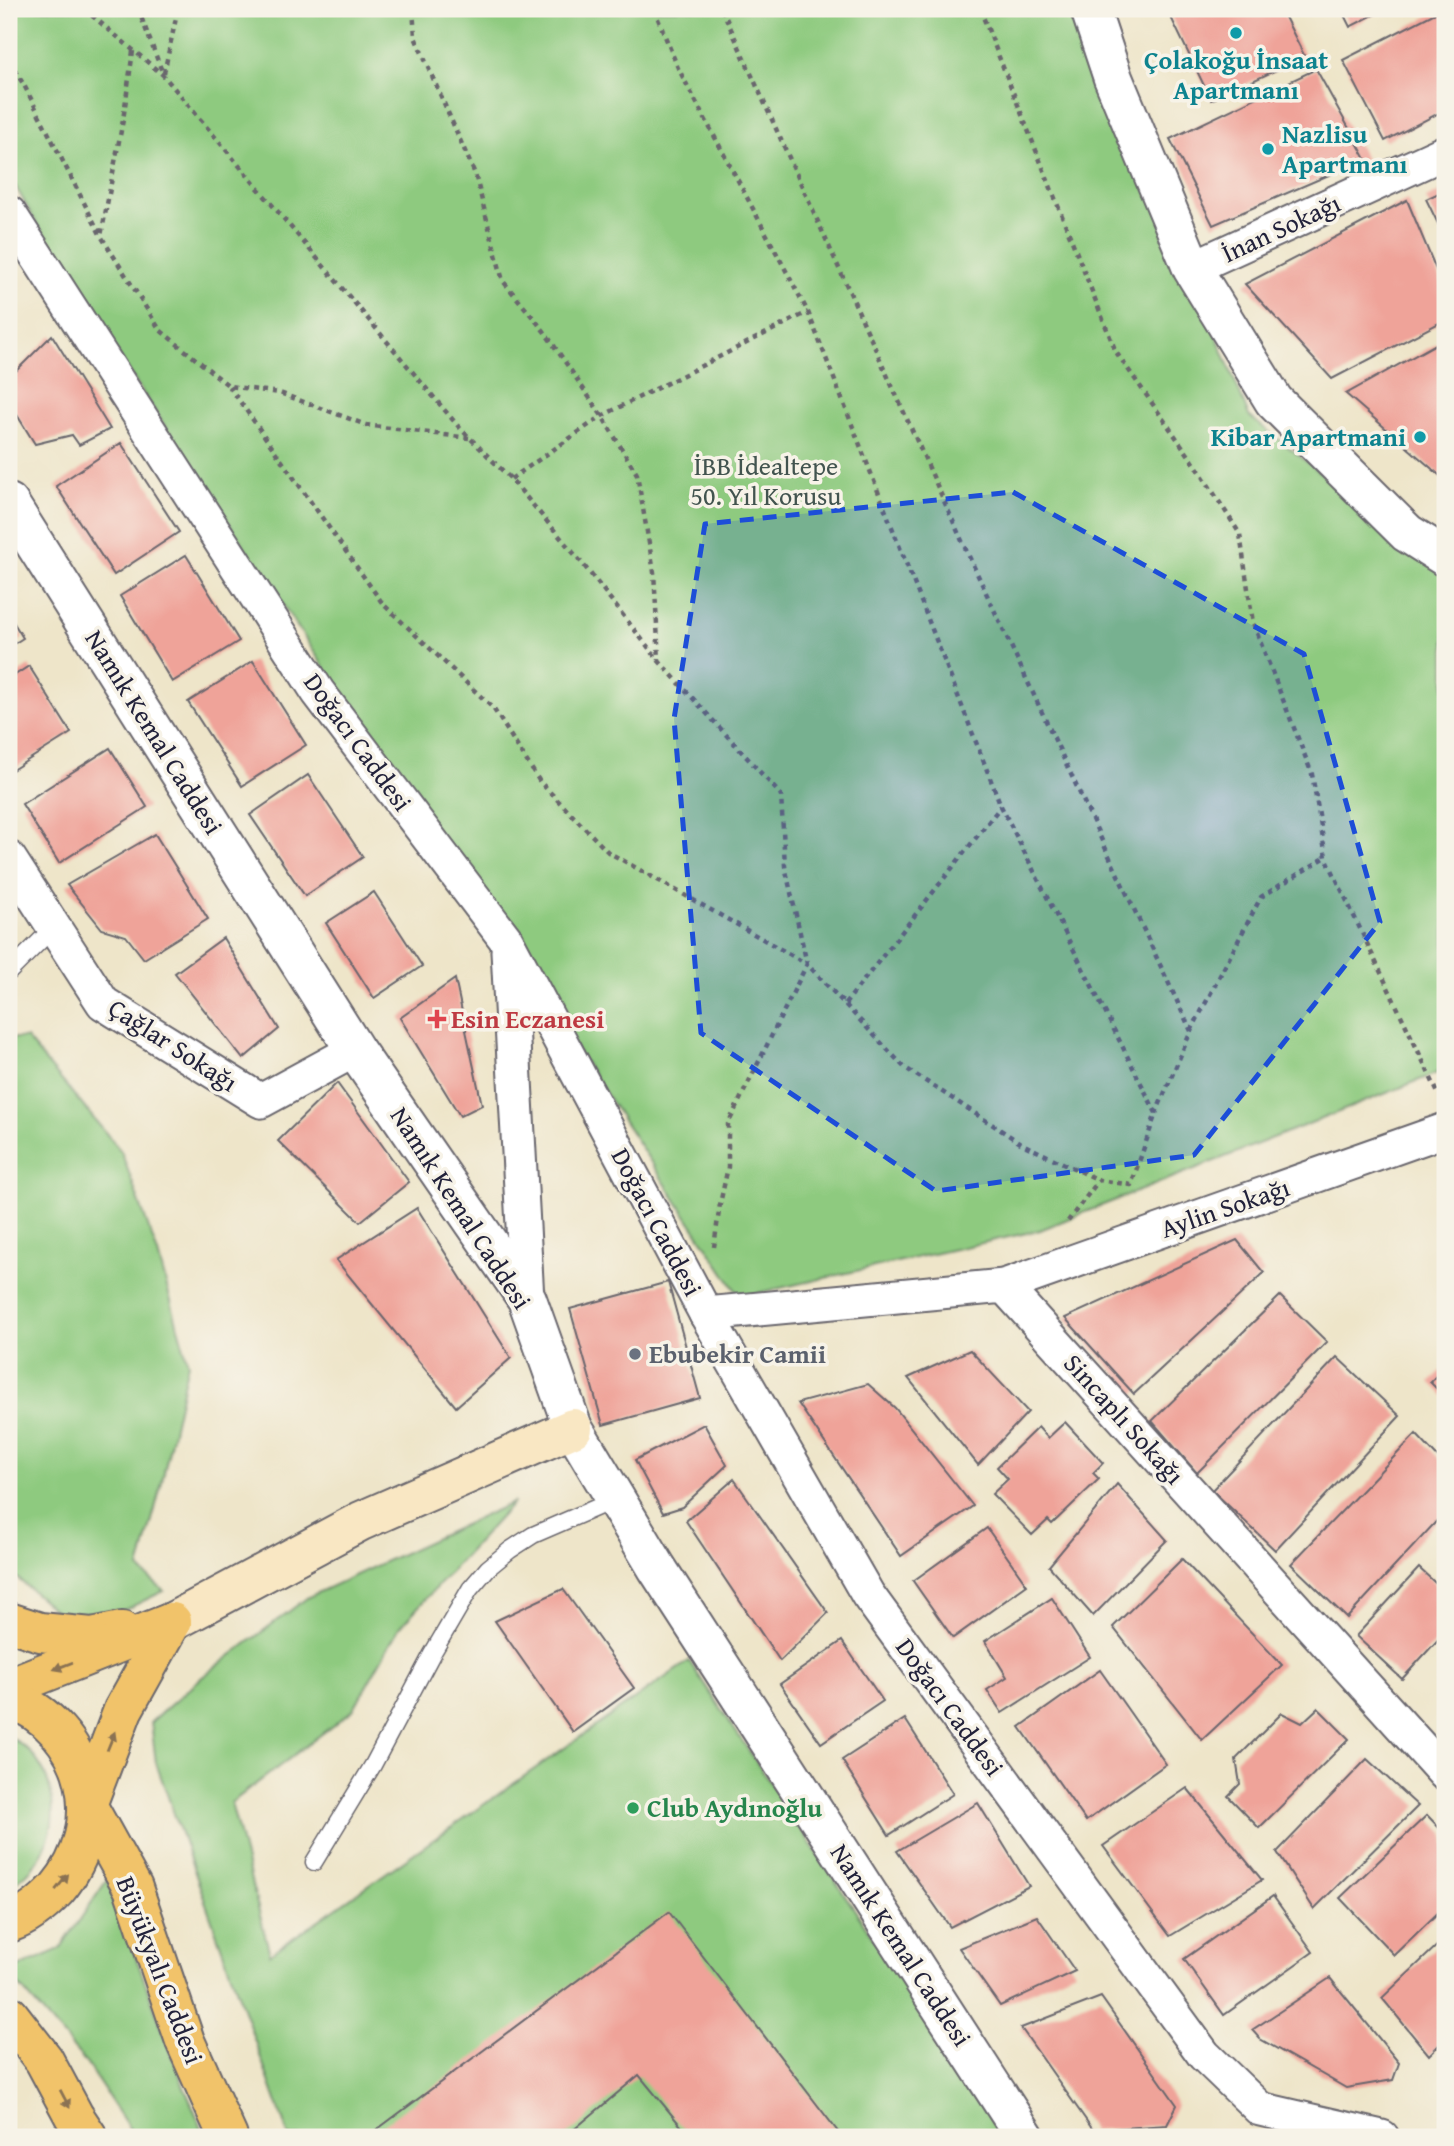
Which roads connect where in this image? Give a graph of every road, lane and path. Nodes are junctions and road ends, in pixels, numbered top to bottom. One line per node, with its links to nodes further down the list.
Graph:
1 (84, 9): 9 (path)
2 (138, 9): 11 (path)
3 (178, 9): 11 (path)
4 (413, 9): 19 (path)
5 (654, 9): 17 (path)
6 (722, 9): 33 (path)
7 (980, 9): 26 (path)
8 (1090, 9): 16 (street)
9 (133, 50): 11 (path); 14 (path)
10 (9, 61): 14 (path)
11 (163, 75): 20 (path)
12 (1445, 152): 16 (street, İnan Sokağı)
13 (9, 213): 15 (street, Doğacı Caddesi)
14 (101, 236): 18 (path)
15 (18, 255): 29 (street, Doğacı Caddesi)
16 (1192, 268): 23 (street)
17 (808, 312): 19 (path); 25 (path)
18 (229, 386): 20 (path); 30 (path)
19 (602, 416): 21 (path); 24 (path)
20 (469, 438): 21 (path)
21 (510, 479): 24 (path)
22 (9, 503): 34 (street, Namık Kemal Caddesi)
23 (1445, 557)
24 (659, 661): 30 (path)
25 (1001, 806): 32 (path); 36 (path)
26 (1326, 857): 33 (path); 35 (path)
27 (9, 858): 28 (street, Çağlar Sokağı)
28 (54, 927): 31 (lane); 34 (street, Çağlar Sokağı)
29 (507, 941): 41 (street); 42 (street, Doğacı Caddesi)
30 (807, 964): 32 (path); 42 (path)
31 (9, 972)
32 (845, 1004): 38 (path)
33 (1191, 1031): 36 (path)
34 (355, 1050): 41 (street, Namık Kemal Caddesi)
35 (1440, 1097)
36 (1156, 1113): 38 (path)
37 (1445, 1130): 40 (street, Aylin Sokağı)
38 (1099, 1180): 39 (path)
39 (1061, 1230)
40 (1004, 1286): 42 (street); 49 (street, Sincaplı Sokağı)
41 (527, 1299): 43 (street, Namık Kemal Caddesi)
42 (706, 1314): 59 (street, Doğacı Caddesi)
43 (573, 1427): 44 (street, Namık Kemal Caddesi); 46 (main road)
44 (616, 1499): 51 (lane); 58 (street, Namık Kemal Caddesi)
45 (9, 1622): 46 (highway)
46 (172, 1622): 47 (highway, one-way to 47); 50 (highway, one-way to 46)
47 (9, 1686)
48 (9, 1698): 50 (highway, Büyükyalı Caddesi)
49 (1445, 1774)
50 (88, 1805): 52 (highway, Büyükyalı Caddesi, one-way to 50); 57 (highway, Büyükyalı Caddesi)
51 (314, 1862)
52 (9, 1923)
53 (9, 2015): 55 (highway)
54 (9, 2035): 55 (highway)
55 (44, 2060): 56 (highway, one-way to 56)
56 (88, 2137)
57 (228, 2137)
58 (1025, 2137)
59 (1382, 2137)

